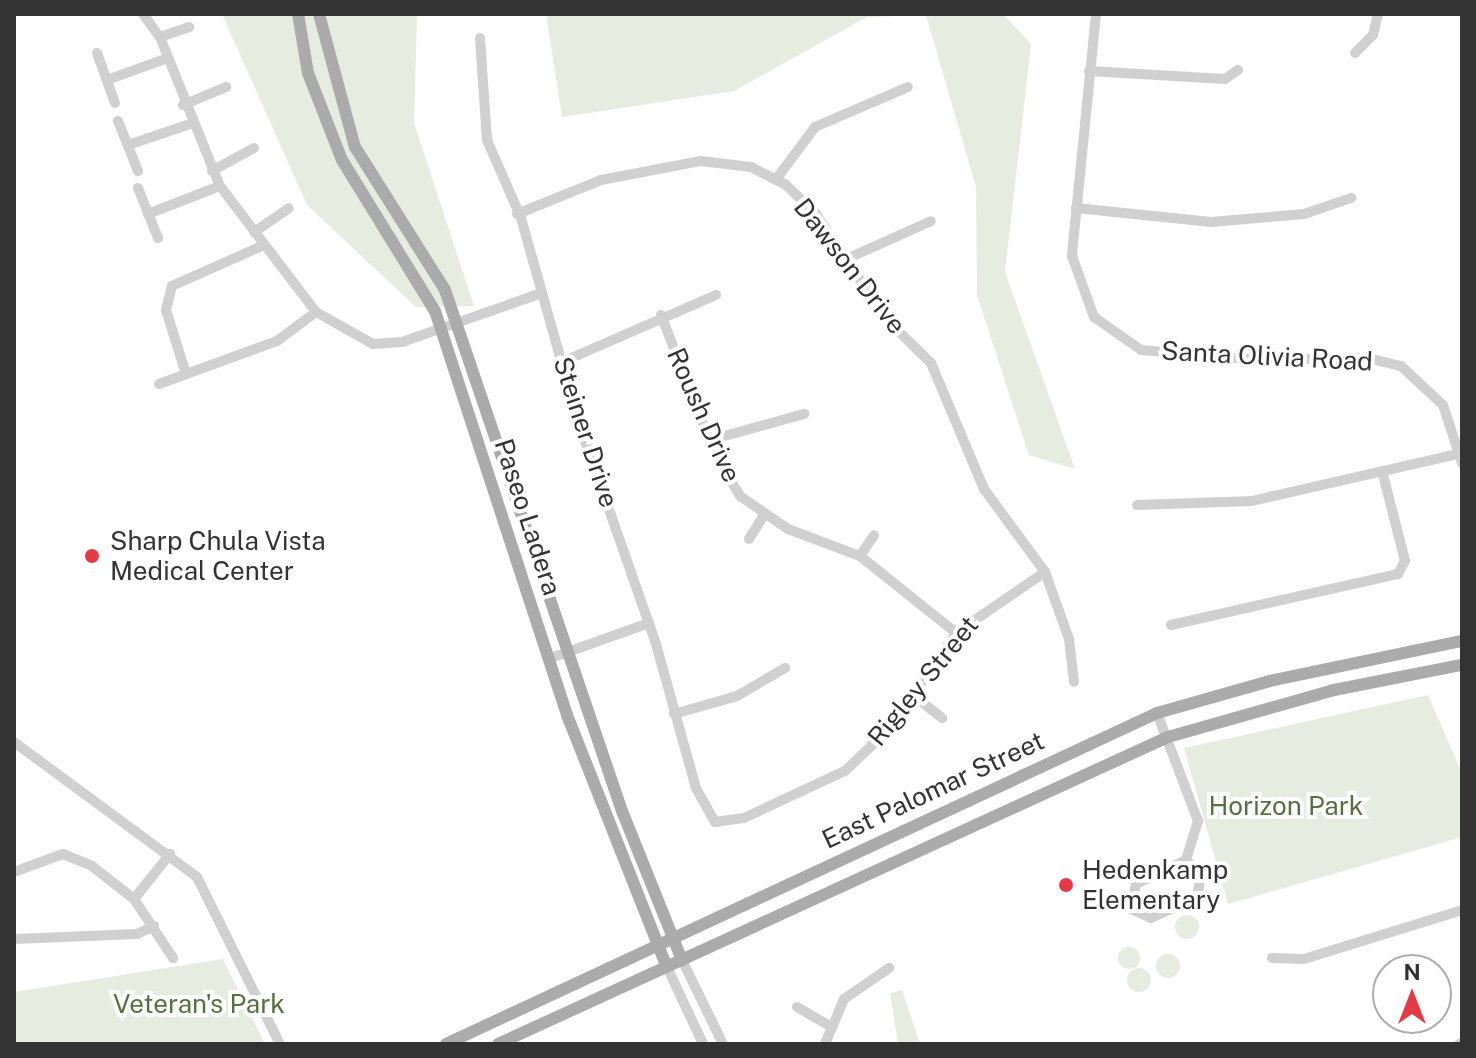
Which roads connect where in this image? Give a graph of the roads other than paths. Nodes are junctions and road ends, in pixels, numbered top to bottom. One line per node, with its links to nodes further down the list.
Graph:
1 (143, 14): 7 (street)
2 (298, 14): 43 (main road, Paseo Ladera)
3 (319, 14): 42 (main road, Paseo Ladera)
4 (1096, 14): 13 (street, Santa Olivia Road)
5 (1378, 14): 10 (street)
6 (189, 27): 7 (street)
7 (160, 37): 11 (street)
8 (480, 38): 32 (street, Steiner Drive)
9 (97, 53): 14 (street)
10 (1355, 53)
11 (165, 59): 14 (street); 18 (street)
12 (1238, 70): 13 (street)
13 (1089, 71): 30 (street, Santa Olivia Road)
14 (107, 80): 17 (street)
15 (226, 87): 18 (street)
16 (908, 87): 25 (street)
17 (115, 103)
18 (183, 105): 20 (street)
19 (118, 121): 21 (street)
20 (190, 124): 21 (street); 24 (street)
21 (128, 145): 23 (street)
22 (254, 148): 24 (street)
23 (138, 171)
24 (212, 171): 26 (street)
25 (777, 178): 32 (street, Dawson Drive); 37 (street, Dawson Drive)
26 (220, 186): 31 (street); 34 (street)
27 (138, 188): 31 (street)
28 (1351, 198): 30 (street)
29 (289, 208): 34 (street)
30 (1076, 208): 49 (street, Santa Olivia Road)
31 (148, 214): 35 (street)
32 (517, 214): 38 (street, Steiner Drive)
33 (931, 221): 37 (street)
34 (254, 232): 36 (street)
35 (158, 238)
36 (264, 245): 40 (street); 45 (street)
37 (844, 260): 56 (street, Dawson Drive)
38 (542, 293): 42 (street); 44 (street, Steiner Drive)
39 (716, 295): 41 (street)
40 (316, 312): 43 (street); 45 (street)
41 (661, 315): 44 (street); 48 (street, Roush Drive)
42 (458, 327): 43 (street); 61 (main road, Paseo Ladera)
43 (443, 331): 62 (main road, Paseo Ladera)
44 (562, 362): 57 (street, Steiner Drive)
45 (186, 374): 46 (street)
46 (159, 384)
47 (804, 414): 48 (street)
48 (710, 440): 52 (street, Roush Drive)
49 (1461, 456): 50 (street)
50 (1382, 471): 51 (street); 58 (street)
51 (1137, 505)
52 (763, 517): 54 (street); 55 (street, Roush Drive)
53 (874, 535): 55 (street)
54 (749, 539)
55 (860, 556): 59 (street, Roush Drive)
56 (1045, 572): 59 (street, Rigley Street); 65 (street, Dawson Drive)
57 (649, 623): 61 (street); 68 (street, Steiner Drive)
58 (1171, 625)
59 (956, 633): 66 (street, Rigley Street)
60 (1462, 641): 67 (main road, East Palomar Street)
61 (568, 651): 62 (street); 79 (main road, Paseo Ladera)
62 (551, 658): 81 (main road, Paseo Ladera)
63 (1462, 665): 70 (main road, East Palomar Street)
64 (785, 668): 68 (street)
65 (1074, 682)
66 (914, 696): 69 (street); 72 (street, Rigley Street)
67 (1157, 713): 70 (street); 79 (main road, East Palomar Street)
68 (674, 714): 72 (street, Steiner Drive)
69 (942, 718)
70 (1168, 737): 74 (street); 84 (main road, East Palomar Street)
71 (14, 742): 73 (street)
72 (715, 822)
73 (170, 854): 76 (street); 89 (street)
74 (1186, 860): 74 (street)
75 (14, 872): 76 (street)
76 (134, 899): 78 (street)
77 (1462, 910): 83 (street)
78 (154, 926): 80 (street); 82 (street)
79 (675, 936): 81 (main road, East Palomar Street); 84 (main road, Paseo Ladera)
80 (14, 939)
81 (658, 944): 85 (main road, Paseo Ladera); 90 (main road, East Palomar Street)
82 (173, 958)
83 (1272, 958)
84 (682, 960): 85 (main road, East Palomar Street); 93 (street, Paseo Ladera)
85 (667, 967): 91 (main road, East Palomar Street); 92 (street, Paseo Ladera)
86 (889, 968): 88 (street)
87 (797, 1007): 88 (street)
88 (830, 1026): 94 (street)
89 (280, 1044)
90 (446, 1044)
91 (498, 1044)
92 (703, 1044)
93 (723, 1044)
94 (825, 1044)

